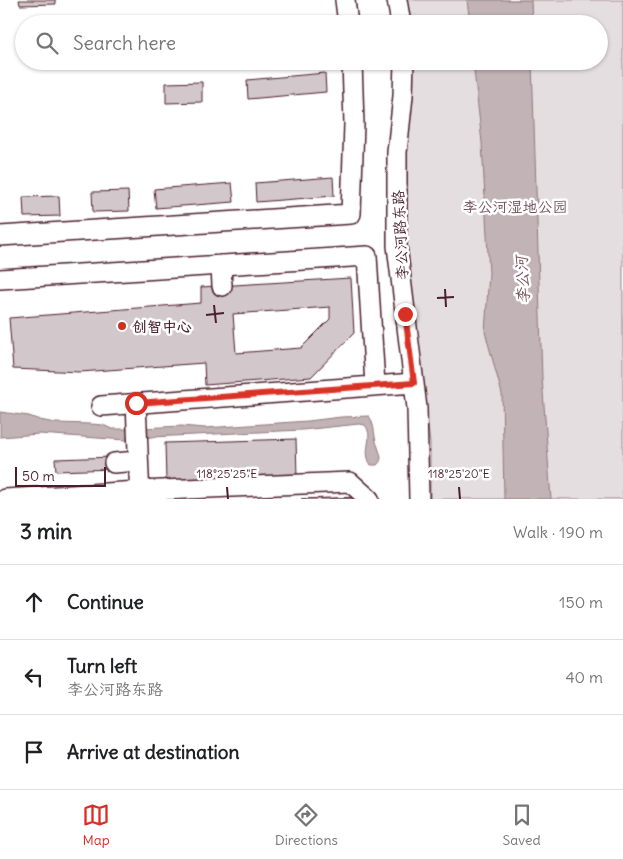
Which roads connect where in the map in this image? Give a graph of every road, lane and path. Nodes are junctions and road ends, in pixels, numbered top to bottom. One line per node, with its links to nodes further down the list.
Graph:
1 (345, 0): 3 (street)
2 (397, 0): 4 (street)
3 (347, 15)
4 (400, 15)
5 (352, 70): 7 (street)
6 (404, 70): 11 (street, 李公河路东路)
7 (0, 236)
8 (222, 266): 9 (street); 10 (street); 12 (street)
9 (0, 279)
10 (222, 286)
11 (414, 383): 12 (street); 20 (street, 李公河路东路)
12 (375, 386): 13 (street)
13 (136, 403): 14 (street); 15 (street)
14 (100, 406)
15 (138, 462): 16 (street); 17 (street)
16 (114, 463)
17 (139, 495): 18 (street); 19 (street)
18 (5, 499)
19 (369, 499)
20 (419, 499)

